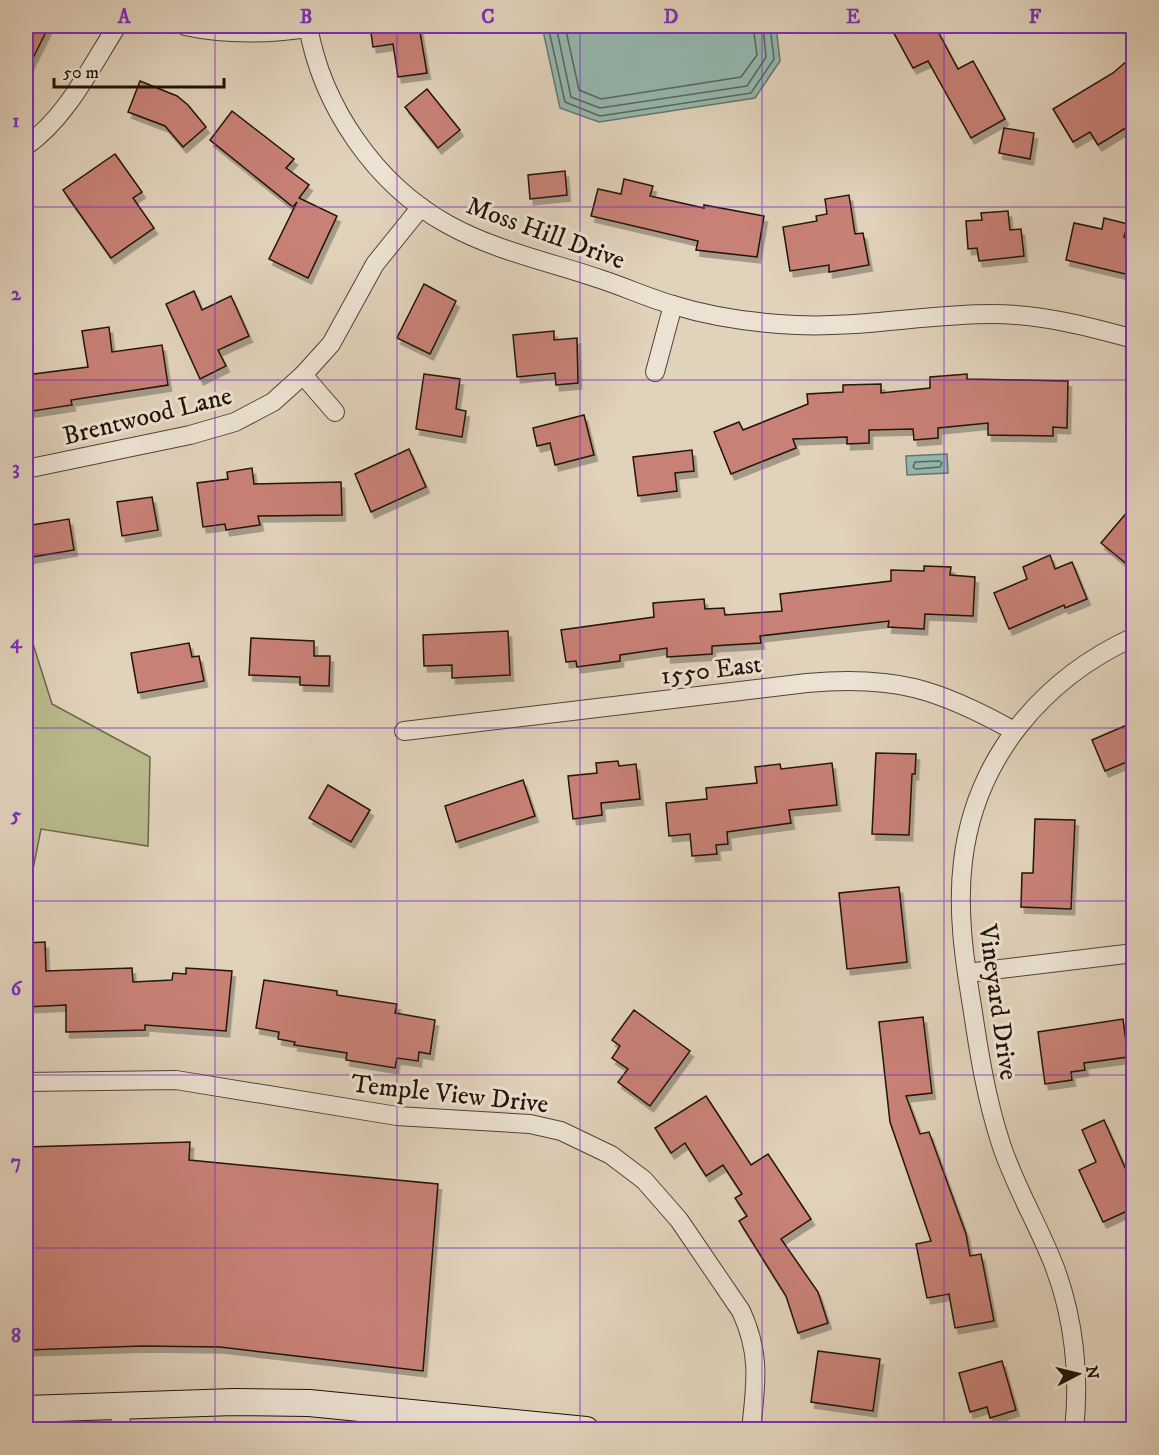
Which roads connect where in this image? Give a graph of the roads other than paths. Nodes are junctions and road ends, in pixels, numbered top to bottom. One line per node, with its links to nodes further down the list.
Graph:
1 (117, 26): 4 (street)
2 (185, 26): 3 (street, Moss Hill Drive)
3 (308, 27): 5 (street, Moss Hill Drive)
4 (26, 146)
5 (421, 207): 6 (street, Moss Hill Drive); 9 (street, Brentwood Lane)
6 (673, 305): 7 (street, Moss Hill Drive); 8 (street)
7 (1134, 339)
8 (655, 372)
9 (303, 375): 10 (street); 11 (street, Brentwood Lane)
10 (335, 412)
11 (26, 469)
12 (1134, 637): 14 (street, Vineyard Drive)
13 (404, 731): 14 (street, 1550 East)
14 (1014, 731): 16 (street, Vineyard Drive)
15 (1134, 953): 16 (street)
16 (967, 973): 22 (street, Vineyard Drive)
17 (26, 1082): 21 (street, Temple View Drive)
18 (26, 1409): 19 (main road)
19 (120, 1418): 20 (main road)
20 (586, 1430)
21 (751, 1430)
22 (1074, 1430)

